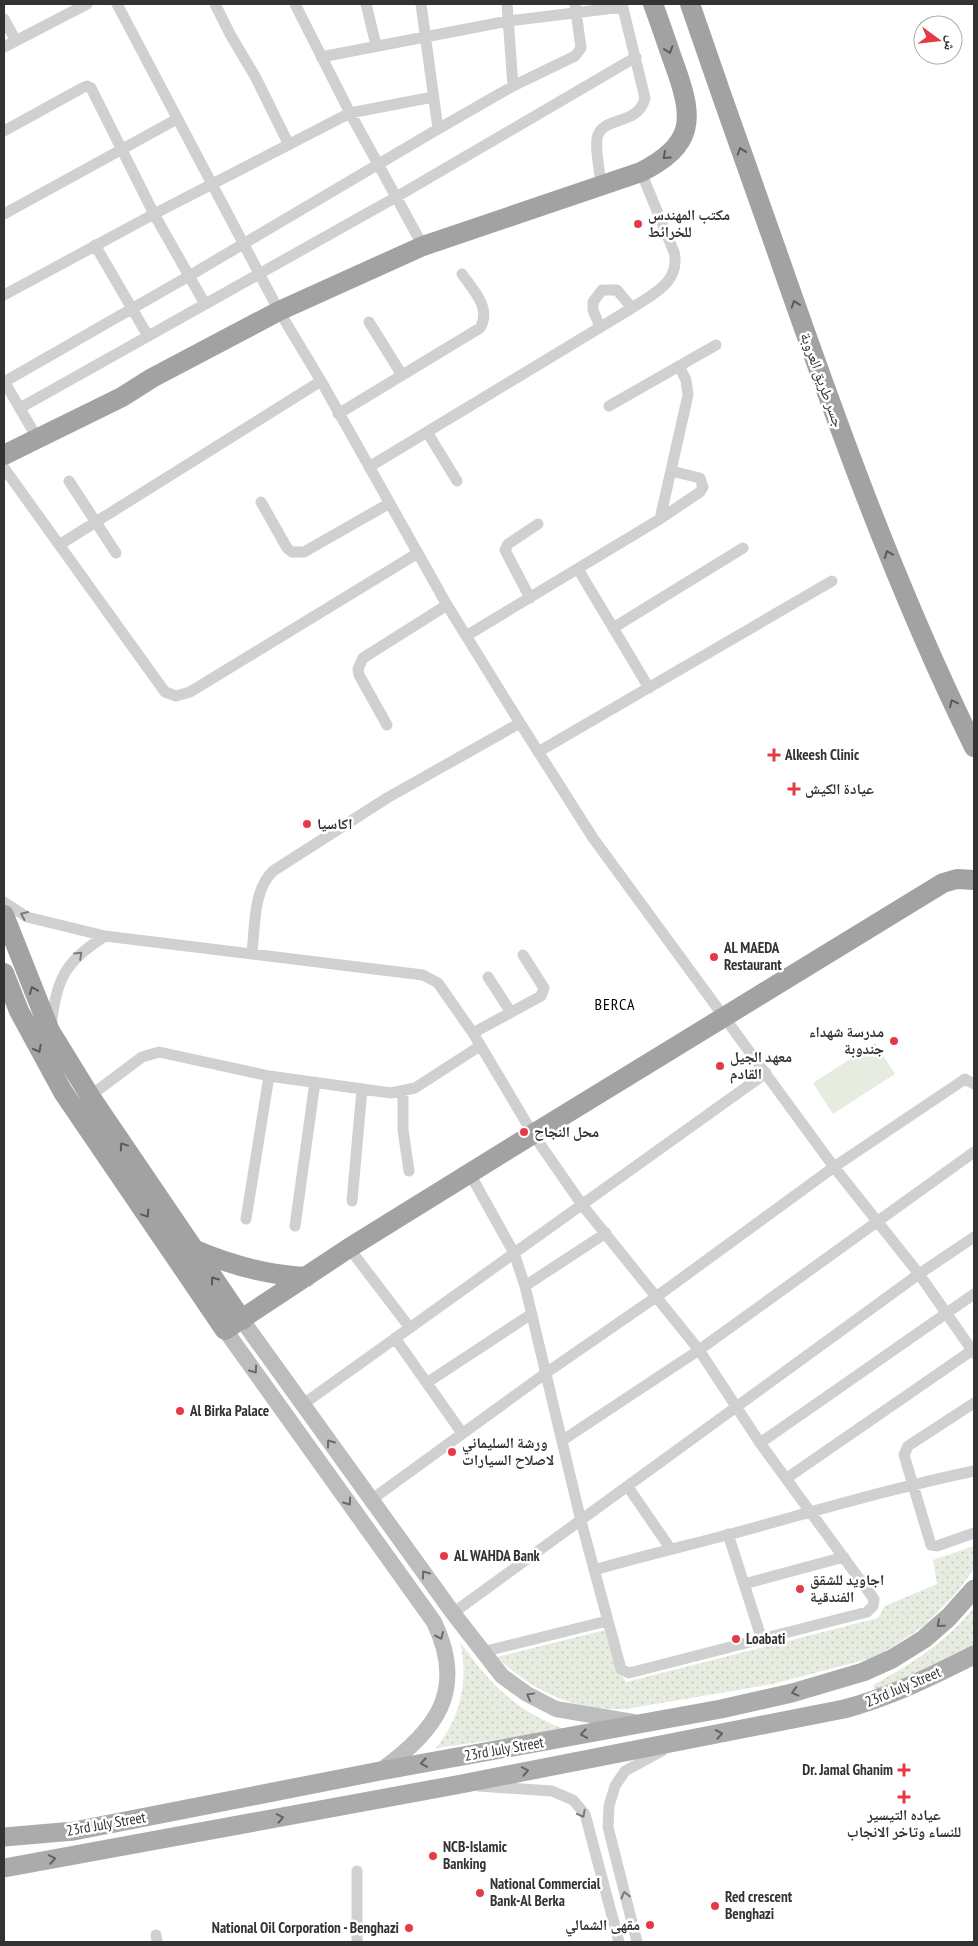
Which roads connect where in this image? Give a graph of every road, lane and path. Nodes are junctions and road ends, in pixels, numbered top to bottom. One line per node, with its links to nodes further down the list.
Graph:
1 (87, 4): 15 (street)
2 (117, 4): 23 (street)
3 (215, 4): 26 (street)
4 (295, 4): 18 (street)
5 (366, 4): 16 (street)
6 (421, 4): 14 (street)
7 (507, 4): 13 (street)
8 (653, 4): 29 (highway, one-way to 29)
9 (690, 4): 84 (highway, جسر طريق العروبة, one-way to 9)
10 (623, 5): 11 (street); 19 (street)
11 (576, 8): 13 (street); 20 (street)
12 (4, 19): 15 (street)
13 (508, 21): 14 (street); 20 (street)
14 (427, 36): 16 (street); 21 (street)
15 (16, 41): 17 (street)
16 (376, 45): 18 (street)
17 (4, 47)
18 (321, 57): 22 (street)
19 (636, 57): 31 (street); 32 (street)
20 (513, 86): 24 (street)
21 (433, 97): 22 (street); 24 (street)
22 (350, 113): 26 (street); 28 (street)
23 (178, 119): 27 (street); 30 (street)
24 (438, 129): 28 (street)
25 (4, 130): 27 (street)
26 (289, 145): 30 (street)
27 (121, 150): 33 (street); 34 (street)
28 (379, 164): 32 (street); 35 (street)
29 (641, 172): 31 (highway); 44 (street)
30 (212, 185): 34 (street); 35 (street)
31 (601, 185): 37 (highway)
32 (398, 196): 37 (street); 38 (street)
33 (4, 214)
34 (154, 214): 36 (street); 40 (street)
35 (243, 243): 38 (street); 40 (street)
36 (95, 245): 41 (street); 43 (street)
37 (423, 246): 45 (highway)
38 (259, 274): 42 (street); 45 (street)
39 (462, 274): 51 (street)
40 (189, 276): 42 (street); 43 (street)
41 (4, 295)
42 (205, 304): 48 (street)
43 (132, 308): 48 (street); 52 (street)
44 (632, 308): 47 (street); 47 (street)
45 (279, 310): 53 (street); 57 (highway)
46 (369, 322): 51 (street)
47 (600, 327): 58 (street)
48 (148, 336): 55 (street)
49 (716, 345): 50 (street)
50 (679, 366): 54 (street); 63 (street)
51 (402, 375): 56 (street)
52 (4, 381): 55 (street)
53 (321, 381): 56 (street); 69 (street)
54 (609, 406)
55 (20, 408): 57 (street)
56 (338, 414): 61 (street)
57 (34, 432): 59 (highway); 60 (highway)
58 (427, 432): 61 (street); 65 (street)
59 (4, 440)
60 (4, 455)
61 (369, 467): 67 (street)
62 (4, 468): 71 (street)
63 (671, 471): 68 (street); 68 (street)
64 (69, 480): 69 (street)
65 (457, 481)
66 (261, 502): 67 (street)
67 (390, 503): 74 (street)
68 (660, 519): 75 (street)
69 (95, 522): 71 (street); 73 (street)
70 (538, 524): 77 (street)
71 (59, 544): 74 (street)
72 (743, 548): 79 (street)
73 (116, 553)
74 (418, 554): 78 (street)
75 (578, 569): 77 (street); 79 (street)
76 (832, 581): 81 (street)
77 (530, 598): 80 (street)
78 (447, 605): 80 (street); 83 (street)
79 (613, 628): 81 (street)
80 (466, 636): 82 (street)
81 (648, 688): 85 (street)
82 (520, 723): 85 (street); 90 (street)
83 (387, 725)
84 (974, 747)
85 (538, 752): 95 (street)
86 (974, 880): 95 (highway)
87 (4, 902): 89 (street, one-way to 87)
88 (4, 915): 96 (highway, one-way to 88)
89 (105, 936): 90 (street); 96 (street, one-way to 89)
90 (252, 954): 97 (street)
91 (523, 955): 94 (street)
92 (4, 973): 128 (highway, one-way to 128)
93 (488, 977): 94 (street)
94 (510, 1011): 97 (street)
95 (725, 1018): 99 (street); 106 (highway)
96 (50, 1031): 105 (highway)
97 (473, 1032): 98 (street)
98 (480, 1046): 104 (street); 106 (street)
99 (766, 1073): 108 (street); 112 (street)
100 (269, 1076): 101 (street); 105 (street); 113 (street)
101 (315, 1082): 103 (street); 115 (street)
102 (974, 1084): 108 (street)
103 (362, 1089): 104 (street); 111 (street)
104 (403, 1092): 109 (street)
105 (90, 1096): 119 (highway, one-way to 105)
106 (533, 1134): 110 (highway); 112 (street)
107 (974, 1152): 114 (street)
108 (834, 1166): 114 (street); 125 (street)
109 (409, 1171)
110 (470, 1174): 118 (highway); 120 (street)
111 (352, 1201)
112 (583, 1206): 116 (street); 120 (street)
113 (246, 1219)
114 (876, 1221): 121 (street); 131 (street)
115 (295, 1226)
116 (606, 1233): 123 (street); 125 (street)
117 (974, 1237): 121 (street)
118 (349, 1248): 122 (highway); 129 (street)
119 (193, 1249): 122 (highway); 128 (highway, one-way to 119)
120 (514, 1253): 123 (street); 129 (street)
121 (919, 1274): 126 (street); 137 (street)
122 (306, 1277): 128 (highway)
123 (525, 1286): 127 (street)
124 (974, 1294): 126 (street)
125 (656, 1297): 131 (street); 133 (street)
126 (945, 1314): 132 (street); 140 (street)
127 (530, 1315): 133 (street); 134 (street)
128 (234, 1325): 136 (main road); 162 (main road, one-way to 162)
129 (410, 1328): 130 (street)
130 (395, 1338): 134 (street); 136 (street)
131 (699, 1350): 137 (street); 139 (street)
132 (974, 1351): 142 (street)
133 (546, 1372): 138 (street); 139 (street)
134 (428, 1382): 138 (street)
135 (974, 1403): 143 (street)
136 (302, 1405): 145 (main road, one-way to 136)
137 (737, 1408): 140 (street); 144 (street)
138 (462, 1432): 145 (street)
139 (563, 1440): 147 (street)
140 (760, 1443): 142 (street)
141 (974, 1471): 143 (street)
142 (787, 1478): 146 (street)
143 (912, 1484): 146 (street); 148 (street)
144 (628, 1487): 147 (street); 150 (street)
145 (371, 1500): 155 (main road, one-way to 145)
146 (809, 1512): 149 (street); 151 (street)
147 (581, 1521): 152 (street); 155 (street)
148 (974, 1533)
149 (728, 1534): 150 (street); 153 (street)
150 (670, 1548): 152 (street)
151 (844, 1557): 153 (street); 157 (street)
152 (594, 1570): 156 (street)
153 (744, 1584): 157 (street)
154 (974, 1589): 160 (main road, 23rd July Street, one-way to 160)
155 (453, 1613): 158 (main road)
156 (607, 1621): 157 (street); 158 (street)
157 (762, 1640)
158 (482, 1652): 160 (main road, one-way to 158)
159 (974, 1655): 161 (main road, 23rd July Street, one-way to 159)
160 (645, 1723): 162 (main road, 23rd July Street, one-way to 162)
161 (688, 1740): 163 (main road, 23rd July Street, one-way to 161); 169 (street, one-way to 161)
162 (380, 1771): 164 (main road, 23rd July Street)
163 (456, 1785): 165 (main road, 23rd July Street, one-way to 163); 168 (street, one-way to 168)
164 (4, 1837)
165 (4, 1868)
166 (357, 1870): 167 (street)
167 (357, 1942)
168 (619, 1942)
169 (637, 1942)

